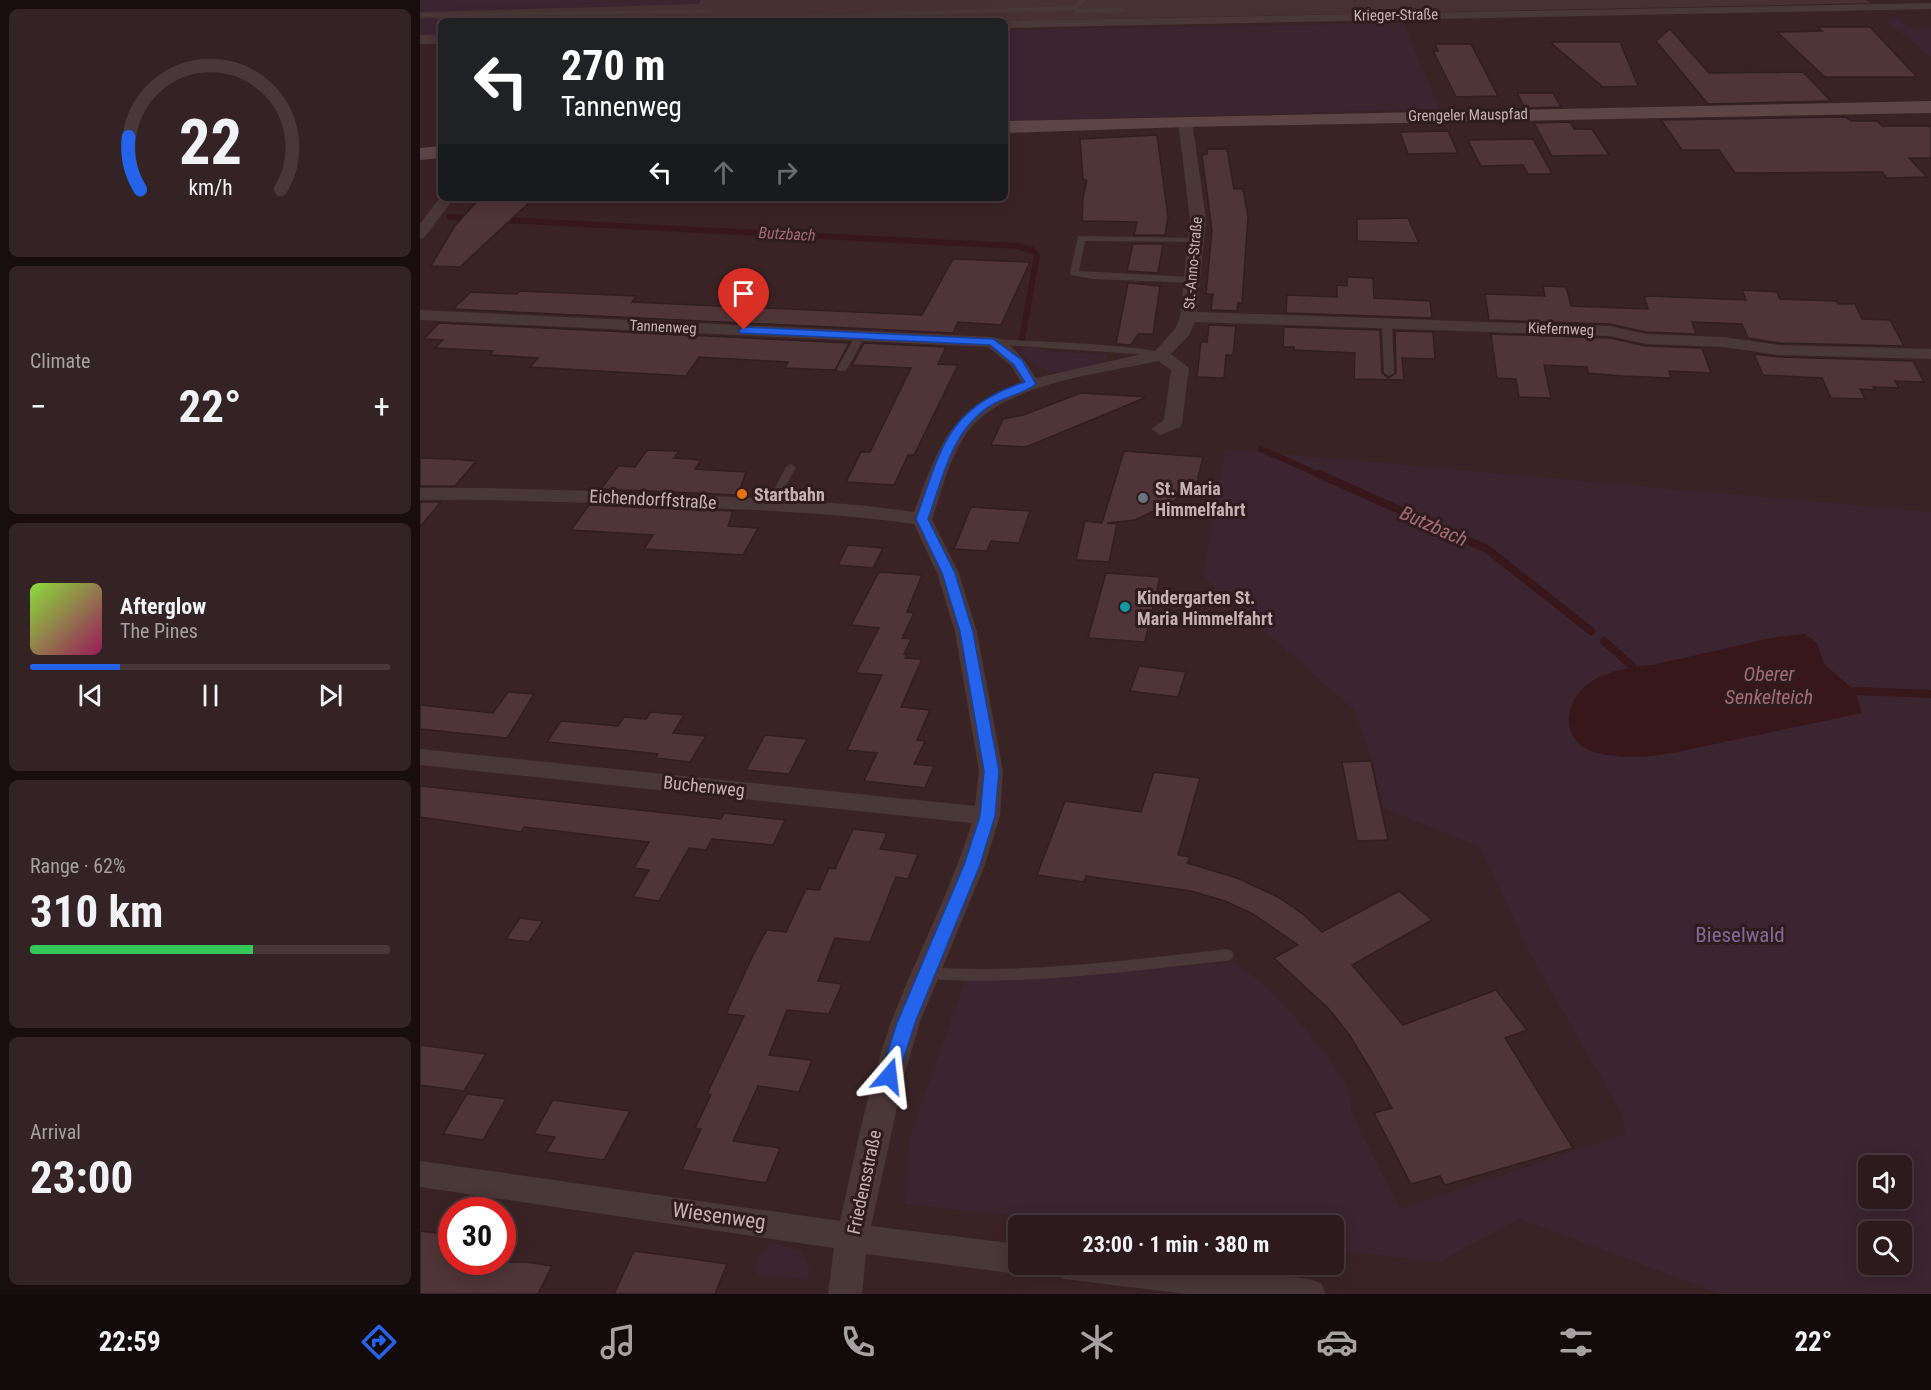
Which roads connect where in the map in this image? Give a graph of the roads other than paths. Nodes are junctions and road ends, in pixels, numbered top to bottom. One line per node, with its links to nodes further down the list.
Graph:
1 (1084, 0): 6 (lane)
2 (714, 2): 5 (lane)
3 (1931, 6): 6 (street, Krieger-Straße)
4 (1123, 10): 6 (lane)
5 (711, 11): 8 (lane); 10 (lane)
6 (1076, 14): 11 (lane); 12 (street, Krieger-Straße)
7 (420, 15): 8 (lane)
8 (445, 15): 9 (lane)
9 (451, 18)
10 (709, 18)
11 (831, 18)
12 (1008, 24)
13 (420, 40): 14 (street)
14 (438, 40)
15 (1931, 106): 16 (main road, Grengeler Mauspfad)
16 (1185, 121): 17 (main road, Grengeler Mauspfad); 22 (street, St.-Anno-Straße)
17 (1008, 127)
18 (438, 152): 19 (main road)
19 (420, 154)
20 (445, 201): 21 (street)
21 (420, 234)
22 (1196, 240): 23 (street, St.-Anno-Straße); 23 (lane)
23 (1192, 280): 25 (street, St.-Anno-Straße)
24 (420, 315): 27 (street, Tannenweg)
25 (1188, 317): 26 (street, Kiefernweg); 30 (street, St.-Anno-Straße)
26 (1387, 325): 29 (street, Kiefernweg); 32 (lane)
27 (860, 336): 28 (street, Tannenweg); 31 (lane)
28 (993, 342): 30 (lane); 33 (street)
29 (1931, 354)
30 (1161, 355): 33 (street); 34 (street)
31 (842, 369)
32 (1389, 373)
33 (1031, 384): 38 (street)
34 (1166, 426)
35 (790, 467): 37 (lane)
36 (420, 494): 37 (street, Eichendorffstraße)
37 (770, 506): 38 (street, Eichendorffstraße)
38 (922, 519): 40 (street, Friedensstraße)
39 (420, 757): 40 (street, Buchenweg)
40 (987, 816): 42 (street, Friedensstraße)
41 (1227, 955): 42 (lane)
42 (927, 973): 44 (street, Friedensstraße)
43 (420, 1174): 44 (street, Wiesenweg)
44 (852, 1239): 45 (street, Wiesenweg); 48 (street, Friedensstraße)
45 (1008, 1258)
46 (1131, 1275): 47 (street)
47 (1210, 1288): 49 (street)
48 (845, 1294)
49 (1309, 1294)

